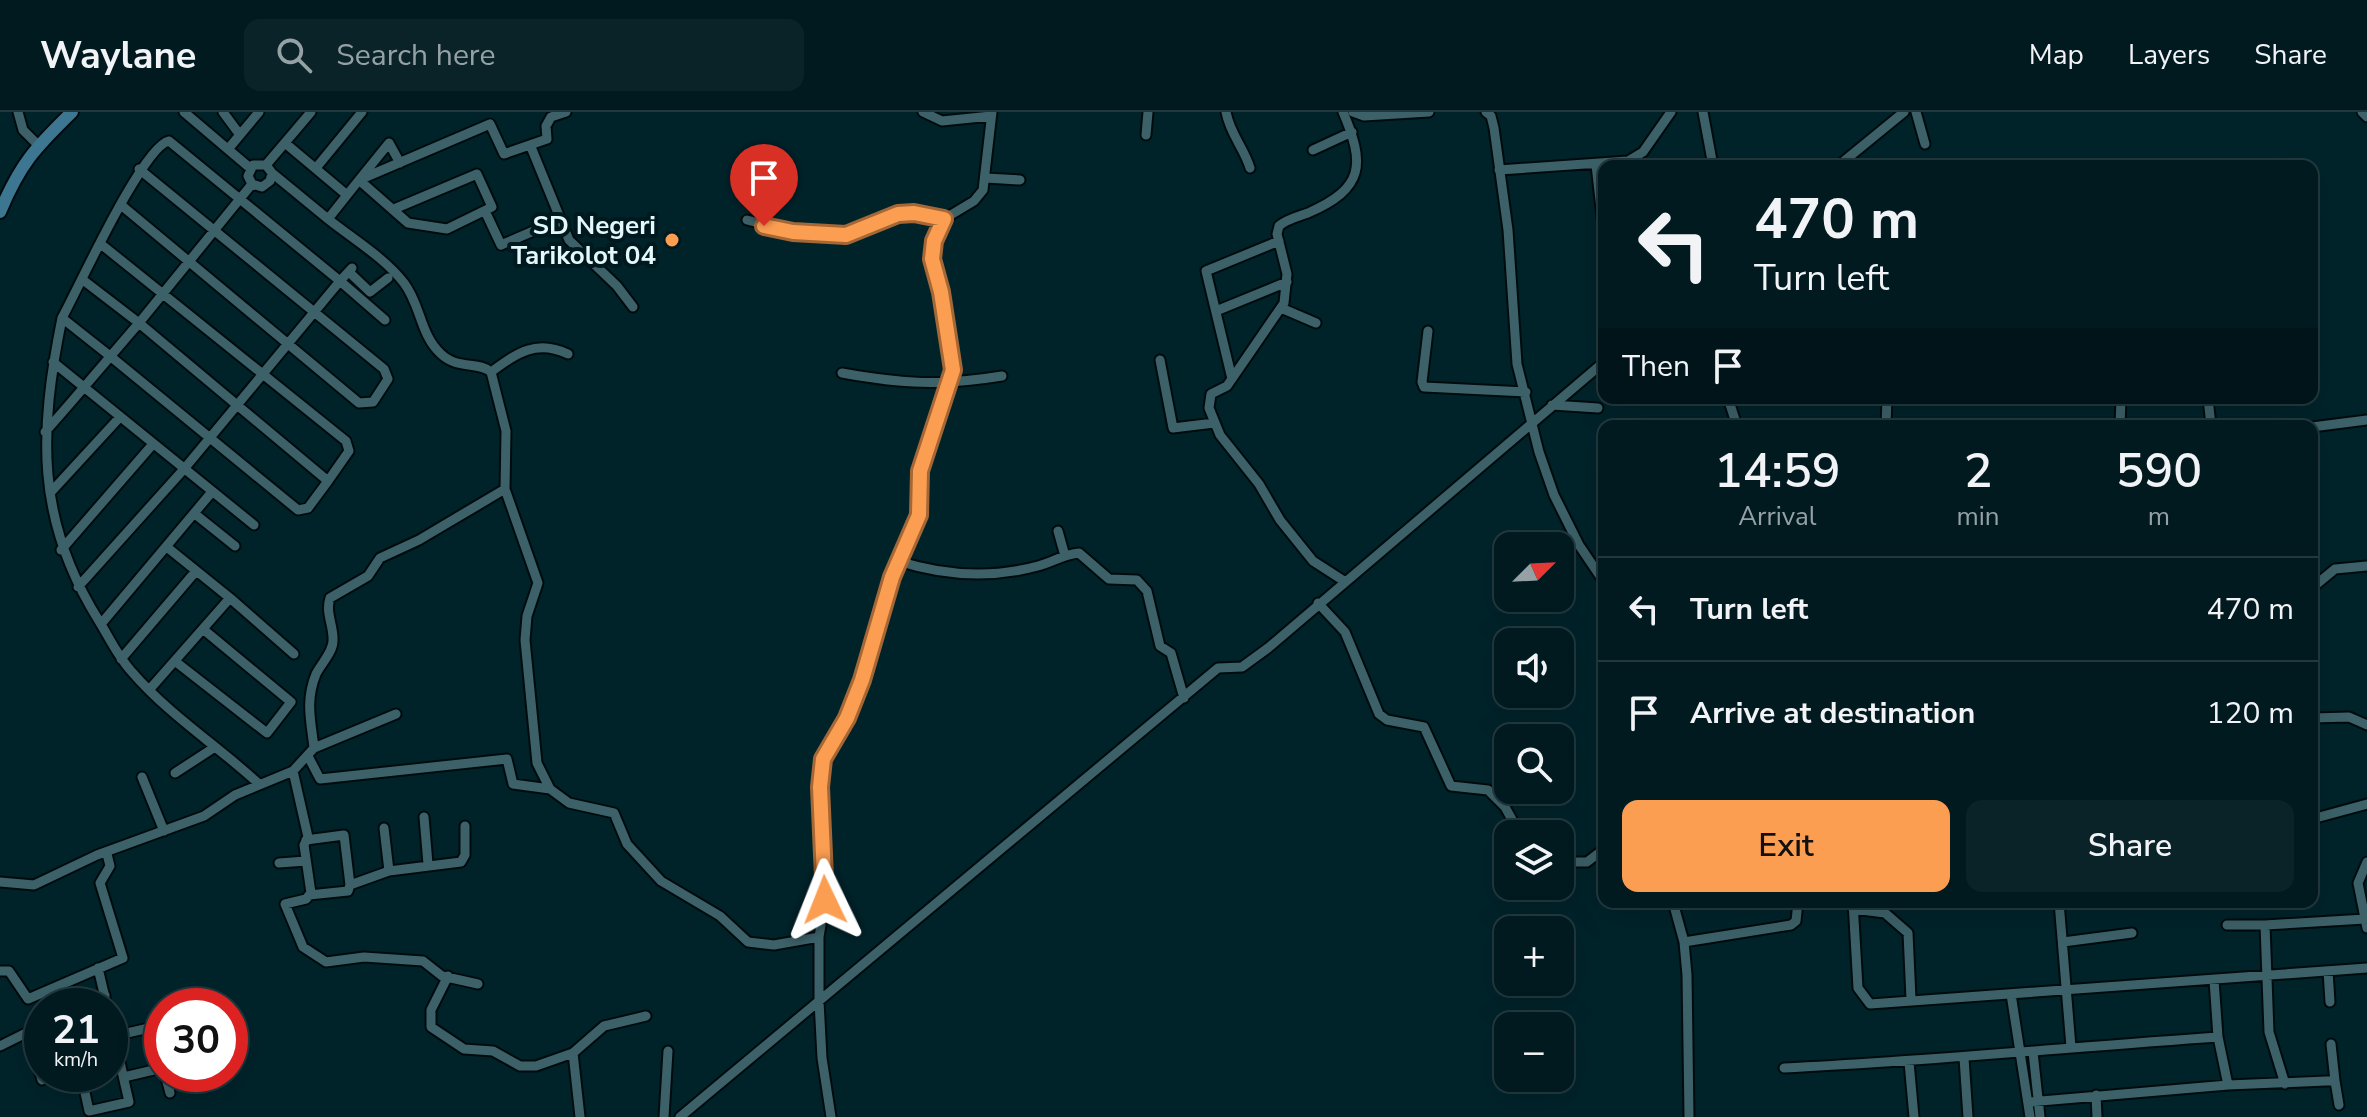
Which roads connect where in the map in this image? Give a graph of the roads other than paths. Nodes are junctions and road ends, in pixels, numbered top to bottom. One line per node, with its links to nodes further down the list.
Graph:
1 (18, 112): 28 (street)
2 (71, 112): 28 (main road)
3 (184, 112): 30 (street)
4 (223, 112): 24 (street)
5 (259, 112): 24 (street)
6 (311, 112): 26 (street)
7 (362, 112): 38 (street)
8 (566, 112): 29 (street)
9 (923, 112): 21 (street)
10 (1148, 112): 25 (street)
11 (1226, 112): 39 (street)
12 (1343, 112): 23 (street)
13 (1353, 112): 14 (street)
14 (1429, 112)
15 (1486, 112): 42 (street)
16 (1671, 112): 32 (street)
17 (1703, 112): 33 (street)
18 (1904, 112): 34 (street)
19 (1916, 112): 27 (street)
20 (2362, 112): 22 (street)
21 (992, 114): 43 (street)
22 (2367, 117)
23 (1352, 132): 31 (street); 59 (street)
24 (240, 135): 30 (street)
25 (1146, 135)
26 (285, 143): 38 (street); 41 (street)
27 (1925, 144)
28 (38, 145): 53 (main road)
29 (531, 147): 35 (street); 56 (street)
30 (229, 148): 37 (street)
31 (1313, 150)
32 (1630, 160)
33 (1712, 160)
34 (1845, 160)
35 (400, 163): 44 (street); 44 (street)
36 (1596, 165): 42 (street); 46 (street)
37 (250, 168): 41 (street); 47 (street)
38 (316, 168): 48 (street)
39 (1250, 168)
40 (139, 169): 49 (street); 50 (street); 58 (street)
41 (269, 169): 47 (street); 54 (street)
42 (1499, 170): 89 (street)
43 (986, 178): 45 (street); 55 (street)
44 (359, 180): 48 (street); 51 (street)
45 (1020, 180)
46 (1598, 182)
47 (252, 184): 49 (street)
48 (347, 195): 54 (street)
49 (240, 198): 58 (street); 64 (street)
50 (121, 205): 60 (street); 61 (street)
51 (394, 209): 52 (street); 52 (street)
52 (485, 211): 56 (street)
53 (0, 212)
54 (328, 219): 82 (street)
55 (944, 219): 57 (street); 87 (street)
56 (559, 220): 67 (street)
57 (747, 220)
58 (214, 231): 61 (street); 70 (street)
59 (1279, 241): 65 (street); 69 (street)
60 (102, 245): 63 (street); 66 (street)
61 (189, 261): 66 (street); 76 (street)
62 (388, 278): 64 (street)
63 (83, 280): 71 (street); 73 (street)
64 (340, 281): 70 (street); 72 (street)
65 (1287, 282): 68 (street); 69 (street)
66 (164, 295): 73 (street); 84 (street)
67 (633, 307)
68 (1281, 308): 74 (street); 86 (street)
69 (1216, 311): 86 (street)
70 (314, 313): 76 (street); 76 (street)
71 (62, 318): 78 (street); 80 (street)
72 (385, 320)
73 (139, 323): 78 (street); 91 (street)
74 (1316, 323)
75 (1428, 331): 89 (street)
76 (289, 344): 84 (street)
77 (568, 354): 82 (street)
78 (110, 356): 88 (street); 99 (street)
79 (1160, 360): 96 (street)
80 (53, 362): 88 (street); 98 (street)
81 (1598, 367): 90 (street)
82 (491, 372): 103 (street)
83 (842, 373): 87 (street)
84 (262, 376): 91 (street); 102 (street)
85 (1002, 376): 87 (street)
86 (1232, 379): 96 (street)
87 (949, 385): 113 (street)
88 (85, 388): 93 (street); 98 (street)
89 (1526, 392): 95 (street)
90 (1552, 405): 92 (street); 95 (street)
91 (236, 406): 99 (street); 102 (street)
92 (1598, 408)
93 (120, 417): 100 (street); 104 (street)
94 (2367, 420): 97 (street)
95 (1532, 422): 116 (street); 117 (street)
96 (1214, 423): 117 (street)
97 (2318, 426)
98 (45, 432): 104 (street)
99 (210, 436): 101 (street); 102 (street)
100 (153, 444): 101 (street); 111 (street)
101 (184, 469): 105 (street); 119 (street)
102 (328, 481)
103 (505, 489): 134 (street); 140 (street)
104 (51, 492): 111 (street)
105 (211, 493): 106 (street); 107 (street)
106 (195, 514): 109 (street); 110 (street)
107 (254, 525)
108 (1058, 531): 112 (street)
109 (235, 546)
110 (168, 548): 115 (street); 122 (street)
111 (61, 550): 119 (street)
112 (1065, 556): 113 (street); 128 (street)
113 (898, 561): 169 (street)
114 (2367, 566): 118 (street)
115 (196, 571): 120 (street); 125 (street)
116 (1598, 572)
117 (1344, 581): 121 (street)
118 (2318, 583)
119 (78, 587): 122 (street)
120 (230, 598): 123 (street); 124 (street)
121 (1318, 603): 128 (street); 144 (street)
122 (101, 624): 125 (street)
123 (204, 630): 126 (street); 126 (street)
124 (294, 654)
125 (121, 659): 127 (street)
126 (176, 662): 127 (street)
127 (149, 690): 133 (street)
128 (1184, 698): 184 (street)
129 (396, 714): 134 (street)
130 (2318, 718): 131 (street)
131 (2367, 726): 132 (street)
132 (2367, 738)
133 (215, 747): 137 (street); 139 (street)
134 (314, 748): 135 (street)
135 (309, 758): 136 (street); 140 (street)
136 (293, 771): 139 (street); 148 (street)
137 (175, 773)
138 (142, 777): 147 (street)
139 (259, 784): 147 (street)
140 (550, 789): 169 (street)
141 (2367, 804): 143 (street)
142 (424, 817): 155 (street)
143 (2318, 817)
144 (1512, 820)
145 (465, 826): 155 (street)
146 (384, 828): 156 (street)
147 (164, 831): 149 (street)
148 (306, 840): 151 (street); 158 (street)
149 (107, 854): 157 (street); 172 (street)
150 (1598, 854): 152 (street)
151 (306, 861): 154 (street); 159 (street)
152 (1574, 862)
153 (2367, 862): 165 (street)
154 (279, 863)
155 (428, 864): 156 (street)
156 (389, 871): 158 (street)
157 (0, 882)
158 (350, 885): 159 (street)
159 (309, 895): 176 (street)
160 (1675, 908): 170 (street)
161 (1797, 908): 170 (street)
162 (1853, 908): 183 (street)
163 (1862, 908): 183 (street)
164 (2060, 908): 171 (street)
165 (2366, 923): 167 (street)
166 (2227, 925): 167 (street)
167 (2265, 925): 177 (street)
168 (2132, 933): 171 (street)
169 (819, 937): 184 (street)
170 (1684, 942): 212 (street)
171 (2063, 942): 181 (street)
172 (98, 968): 174 (street); 180 (street)
173 (2367, 968): 175 (street)
174 (0, 971)
175 (2328, 971): 177 (street); 185 (street)
176 (448, 976): 179 (street); 194 (street)
177 (2267, 976): 178 (street); 200 (street)
178 (2214, 980): 181 (street); 188 (street)
179 (478, 984)
180 (103, 988)
181 (2065, 989): 182 (street); 191 (street)
182 (2011, 994): 183 (street); 195 (street)
183 (1911, 999)
184 (819, 1001): 210 (street); 211 (street)
185 (2330, 1002)
186 (646, 1016): 194 (street)
187 (24, 1034): 190 (street)
188 (2218, 1037): 191 (street); 201 (street)
189 (2331, 1044): 199 (street)
190 (0, 1046)
191 (2071, 1047): 193 (street)
192 (668, 1051): 209 (street)
193 (2033, 1052): 195 (street); 205 (street)
194 (573, 1053): 208 (street)
195 (2018, 1054): 196 (street); 205 (street)
196 (1964, 1058): 197 (street); 214 (street)
197 (1909, 1062): 198 (street); 213 (street)
198 (1784, 1068)
199 (2335, 1081): 200 (street); 206 (street)
200 (2285, 1084): 201 (street)
201 (2228, 1085): 204 (street)
202 (85, 1092): 207 (street)
203 (127, 1092): 207 (street)
204 (2096, 1095): 205 (street); 217 (street)
205 (2035, 1102): 215 (street); 216 (street)
206 (2339, 1105)
207 (90, 1114)
208 (580, 1117)
209 (664, 1117)
210 (680, 1117)
211 (831, 1117)
212 (1689, 1117)
213 (1914, 1117)
214 (1968, 1117)
215 (2030, 1117)
216 (2040, 1117)
217 (2097, 1117)

